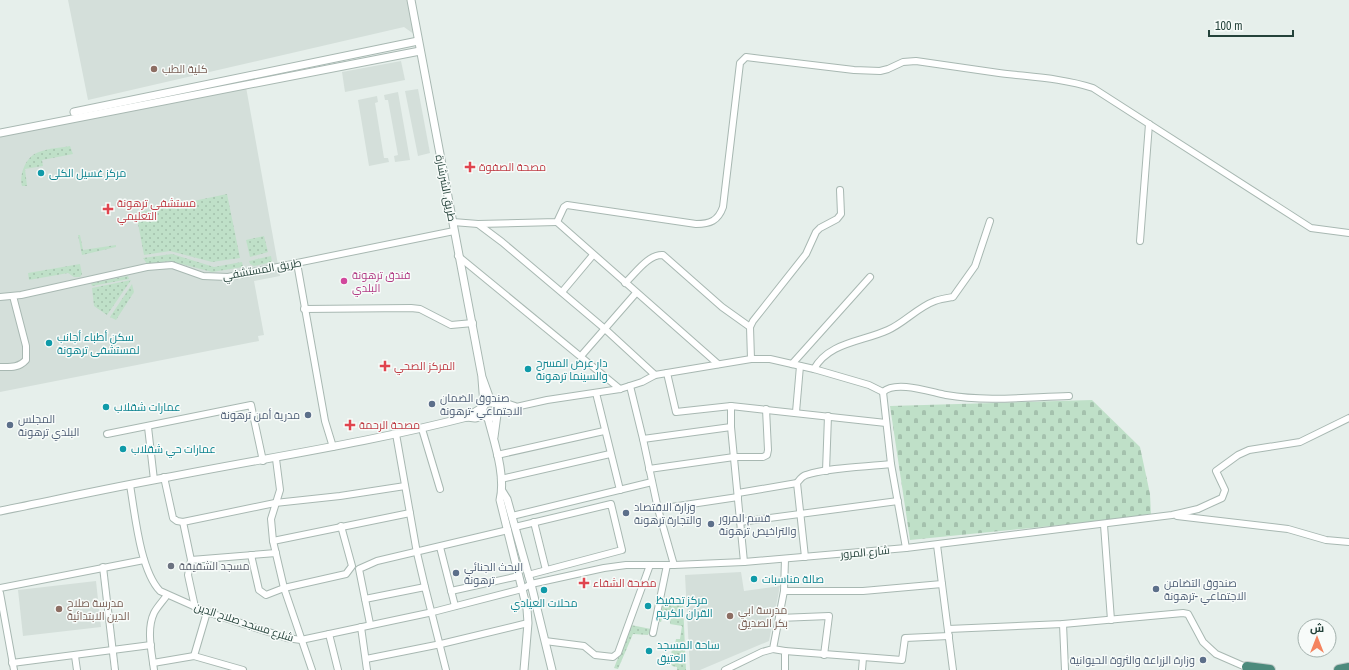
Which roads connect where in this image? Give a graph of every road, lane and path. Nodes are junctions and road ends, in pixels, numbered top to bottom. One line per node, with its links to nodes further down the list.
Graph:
1 (411, 0): 2 (street, طريق الشرشارة)
2 (418, 41): 3 (street, طريق الشرشارة); 5 (street)
3 (420, 51): 6 (street); 8 (street, طريق الشرشارة)
4 (1149, 124): 9 (street); 13 (street); 14 (street)
5 (0, 128)
6 (0, 133)
7 (840, 190): 26 (street)
8 (453, 222): 11 (street); 12 (street, طريق الشرشارة)
9 (557, 222): 11 (street); 15 (street)
10 (990, 222): 34 (street)
11 (478, 224): 20 (street)
12 (454, 231): 16 (street, طريق الشرشارة); 17 (street, طريق المستشفي)
13 (1349, 233)
14 (1140, 240)
15 (593, 255): 19 (street); 20 (street)
16 (458, 256): 25 (street, طريق الشرشارة); 28 (street)
17 (297, 263): 22 (street, طريق المستشفي); 24 (street)
18 (870, 277): 31 (street)
19 (625, 283): 21 (street); 26 (street)
20 (562, 292): 27 (street)
21 (636, 293): 27 (street); 30 (street)
22 (13, 296): 23 (street, طريق المستشفي); 32 (street)
23 (0, 297)
24 (304, 309): 25 (street); 56 (street)
25 (473, 323): 43 (street, طريق الشرشارة)
26 (750, 327): 29 (street)
27 (604, 329): 28 (street); 36 (street)
28 (581, 356): 38 (street)
29 (751, 359): 30 (street); 31 (street)
30 (718, 364): 35 (street)
31 (792, 364): 33 (street)
32 (0, 366)
33 (800, 366): 34 (street); 45 (street)
34 (814, 369): 39 (street)
35 (667, 373): 36 (street); 42 (street)
36 (655, 375): 37 (street)
37 (630, 386): 38 (street); 55 (street)
38 (620, 389): 40 (street)
39 (882, 392): 41 (street); 48 (street)
40 (596, 394): 43 (street); 52 (street)
41 (1069, 396)
42 (731, 406): 44 (street); 50 (street)
43 (490, 410): 51 (street); 58 (street)
44 (766, 410): 45 (street); 60 (street)
45 (796, 412): 46 (street)
46 (828, 416): 48 (street); 64 (street)
47 (1349, 418): 82 (street, شارع المرور)
48 (886, 423): 62 (street)
49 (148, 427): 53 (street); 61 (street); 67 (street)
50 (731, 427): 55 (street); 60 (street)
51 (422, 429): 54 (street); 72 (street)
52 (604, 431): 57 (street); 58 (street)
53 (107, 434)
54 (396, 434): 56 (street); 71 (street)
55 (643, 439): 63 (street)
56 (333, 447): 59 (street)
57 (610, 454): 66 (street); 73 (street)
58 (497, 455): 66 (street)
59 (276, 458): 61 (street); 77 (street)
60 (734, 458): 63 (street); 75 (street)
61 (263, 461): 65 (street)
62 (891, 464): 64 (street); 76 (street)
63 (649, 469): 68 (street)
64 (826, 471): 69 (street)
65 (164, 478): 67 (street); 84 (street)
66 (501, 479): 74 (street)
67 (154, 480): 70 (street)
68 (652, 482): 73 (street); 78 (street)
69 (797, 483): 75 (street); 81 (street)
70 (130, 485): 79 (street); 101 (street, شلرع مسجد صلاح الدين)
71 (405, 486): 77 (street); 80 (street)
72 (440, 489)
73 (620, 490): 83 (street)
74 (502, 491): 83 (street); 90 (street)
75 (738, 495): 78 (street); 86 (street)
76 (898, 501): 81 (street); 95 (street)
77 (275, 503): 84 (street); 91 (street)
78 (658, 510): 106 (street)
79 (0, 511)
80 (410, 513): 88 (street); 97 (street)
81 (800, 513): 86 (street); 99 (street)
82 (1172, 515): 87 (street, شارع المرور); 92 (street)
83 (512, 516): 89 (street)
84 (183, 522): 102 (street)
85 (534, 522): 89 (street); 108 (street); 108 (street)
86 (740, 522): 103 (street)
87 (1104, 525): 93 (street, شارع المرور); 127 (street)
88 (341, 526): 91 (street); 115 (street)
89 (515, 527): 109 (street)
90 (508, 530): 94 (street); 110 (street)
91 (273, 541): 96 (street)
92 (1349, 542)
93 (937, 545): 95 (street, شارع المرور); 112 (street)
94 (440, 547): 97 (street); 116 (street)
95 (906, 548): 99 (street, شارع المرور)
96 (276, 553): 98 (street); 115 (street)
97 (417, 553): 113 (street); 121 (street)
98 (251, 555): 102 (street); 115 (street)
99 (805, 557): 100 (street, شارع المرور)
100 (785, 559): 103 (street, شارع المرور); 118 (street)
101 (144, 560): 107 (street); 120 (street, شلرع مسجد صلاح الدين)
102 (191, 560): 123 (street)
103 (744, 562): 106 (street, شارع المرور)
104 (650, 565): 105 (street, شارع المرور); 111 (street, شارع المرور); 137 (street)
105 (667, 566): 106 (street, شارع المرور); 133 (street)
106 (674, 566)
107 (103, 567): 114 (street); 141 (street)
108 (546, 570): 109 (street)
109 (528, 575): 111 (street)
110 (519, 576): 116 (street); 117 (street)
111 (531, 584): 117 (street, شلرع مسجد صلاح الدين); 137 (street)
112 (942, 584): 118 (street); 132 (street)
113 (425, 587): 121 (street); 125 (street)
114 (0, 588)
115 (284, 588): 136 (street)
116 (451, 590): 122 (street)
117 (522, 590): 122 (street, شلرع مسجد صلاح الدين); 128 (street)
118 (784, 591): 126 (street)
119 (0, 593): 148 (street)
120 (167, 595): 123 (street, شلرع مسجد صلاح الدين); 139 (street)
121 (365, 599): 129 (street)
122 (455, 606): 125 (street, شلرع مسجد صلاح الدين)
123 (195, 607): 124 (street, شلرع مسجد صلاح الدين)
124 (207, 612): 136 (street, شلرع مسجد صلاح الدين); 145 (street)
125 (433, 612): 129 (street, شلرع مسجد صلاح الدين); 138 (street)
126 (779, 618): 140 (street); 143 (street)
127 (1111, 620): 130 (street); 151 (street)
128 (528, 623): 138 (street); 160 (street)
129 (370, 624): 131 (street, شلرع مسجد صلاح الدين)
130 (1063, 624): 132 (street); 166 (street)
131 (361, 627): 134 (street, شلرع مسجد صلاح الدين); 147 (street)
132 (948, 629): 135 (street)
133 (653, 633)
134 (329, 634): 136 (street, شلرع مسجد صلاح الدين); 157 (street)
135 (949, 636): 146 (street); 165 (street)
136 (301, 640): 156 (street)
137 (545, 641): 161 (street)
138 (441, 644): 147 (street); 159 (street)
139 (151, 645): 141 (street); 149 (street)
140 (773, 649): 142 (street); 162 (street)
141 (113, 651): 144 (street); 154 (street)
142 (785, 651): 143 (street); 163 (street)
143 (824, 654): 146 (street)
144 (75, 656): 148 (street); 153 (street)
145 (194, 656): 149 (street); 155 (street)
146 (863, 658): 164 (street)
147 (366, 659): 158 (street)
148 (12, 663): 152 (street)
149 (153, 667)
150 (1349, 668): 168 (highway)
151 (1246, 669): 167 (highway)
152 (14, 670)
153 (77, 670)
154 (115, 670)
155 (243, 670)
156 (312, 670)
157 (338, 670)
158 (367, 670)
159 (446, 670)
160 (524, 670)
161 (552, 670)
162 (725, 670)
163 (785, 670)
164 (862, 670)
165 (953, 670)
166 (1065, 670)
167 (1270, 670)
168 (1339, 670)

